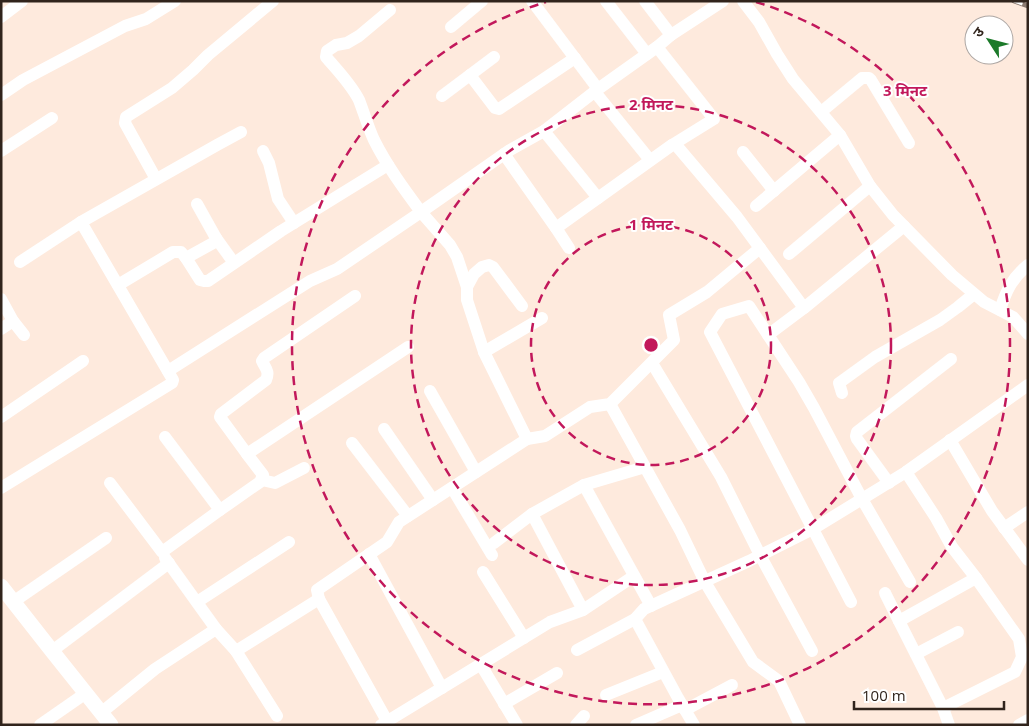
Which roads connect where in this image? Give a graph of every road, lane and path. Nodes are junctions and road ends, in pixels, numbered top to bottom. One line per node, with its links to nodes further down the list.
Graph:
1 (22, 1): 11 (street)
2 (175, 1): 19 (street)
3 (273, 1): 34 (street)
4 (482, 1): 12 (street)
5 (532, 1): 16 (street)
6 (606, 1): 14 (street)
7 (645, 1): 13 (street)
8 (723, 1): 13 (street)
9 (743, 1): 21 (street)
10 (390, 10): 33 (street)
11 (1, 17)
12 (451, 27)
13 (671, 35): 14 (street)
14 (652, 50): 18 (street); 27 (street)
15 (494, 57): 17 (street)
16 (575, 58): 17 (street); 18 (street)
17 (470, 75): 20 (street)
18 (596, 90): 23 (street); 32 (street)
19 (1, 95)
20 (442, 96)
21 (821, 112): 25 (street); 26 (street)
22 (52, 118): 29 (street)
23 (544, 131): 31 (street); 37 (street)
24 (241, 132): 34 (street)
25 (840, 135): 35 (street); 36 (street)
26 (909, 143)
27 (672, 145): 32 (street); 47 (street)
28 (264, 150): 42 (street)
29 (1, 151)
30 (743, 152): 36 (street)
31 (504, 154): 40 (street); 44 (street)
32 (650, 160): 37 (street)
33 (388, 165): 40 (street); 42 (street)
34 (156, 180): 41 (street)
35 (870, 186): 43 (street); 48 (street)
36 (774, 191): 39 (street)
37 (598, 198): 44 (street)
38 (197, 204): 45 (street)
39 (756, 206)
40 (420, 212): 54 (street); 72 (street)
41 (81, 222): 50 (street); 53 (street)
42 (294, 223): 51 (street)
43 (904, 226): 55 (street); 59 (street)
44 (556, 228): 46 (street)
45 (216, 238): 49 (street); 51 (street)
46 (569, 248)
47 (760, 248): 59 (street); 71 (street)
48 (789, 254)
49 (186, 258): 51 (street); 53 (street)
50 (20, 262)
51 (234, 264)
52 (1028, 265): 60 (street)
53 (118, 285): 72 (street)
54 (467, 287): 58 (street); 68 (street)
55 (974, 294): 60 (street); 75 (street)
56 (355, 296): 83 (street)
57 (1, 299): 62 (street)
58 (522, 306)
59 (804, 308): 66 (street)
60 (1000, 310): 64 (street)
61 (542, 318): 68 (street)
62 (13, 321): 63 (street); 65 (street)
63 (1, 329)
64 (1028, 334)
65 (24, 335)
66 (768, 335): 94 (street); 101 (street)
67 (408, 347): 83 (street)
68 (484, 352): 80 (street)
69 (951, 359): 91 (street)
70 (83, 361): 77 (street)
71 (652, 363): 76 (street); 105 (street)
72 (168, 371): 89 (street)
73 (1028, 385): 81 (street)
74 (430, 391): 86 (street)
75 (842, 393)
76 (610, 404): 80 (street); 84 (street)
77 (1, 417)
78 (384, 429): 95 (street)
79 (165, 437): 96 (street)
80 (527, 439): 86 (street)
81 (950, 440): 87 (street); 100 (street)
82 (352, 443): 99 (street)
83 (247, 454): 88 (street)
84 (645, 467): 92 (street); 111 (street)
85 (304, 468): 88 (street)
86 (476, 472): 93 (street)
87 (906, 472): 91 (street); 110 (street)
88 (262, 480): 96 (street)
89 (3, 483)
90 (110, 483): 106 (street)
91 (889, 483): 94 (street)
92 (584, 486): 98 (street); 109 (street)
93 (452, 488): 95 (street); 98 (street)
94 (862, 499): 101 (street); 112 (street)
95 (433, 500): 99 (street)
96 (220, 510): 106 (street)
97 (1028, 512): 100 (street)
98 (532, 514): 120 (street)
99 (408, 516): 104 (street)
100 (1004, 528): 107 (street)
101 (813, 529): 105 (street); 118 (street)
102 (106, 538): 116 (street)
103 (289, 542): 117 (street)
104 (369, 554): 115 (street); 135 (street)
105 (760, 555): 111 (street); 128 (street)
106 (165, 558): 117 (street); 129 (street)
107 (1027, 559)
108 (483, 572): 125 (street)
109 (634, 576): 119 (street); 120 (street)
110 (976, 578): 122 (street); 140 (street)
111 (705, 582): 119 (street); 149 (street)
112 (910, 582)
113 (1, 586): 116 (street)
114 (885, 593): 122 (street)
115 (319, 598): 127 (street); 144 (street)
116 (13, 602): 129 (street)
117 (197, 602): 123 (street)
118 (851, 602)
119 (651, 606): 121 (street)
120 (583, 610): 125 (street)
121 (635, 619): 126 (street); 132 (street)
122 (899, 620): 130 (street)
123 (216, 629): 127 (street); 142 (street)
124 (958, 632): 130 (street)
125 (524, 638): 131 (street)
126 (577, 650)
127 (236, 651): 141 (street)
128 (812, 651)
129 (52, 652): 136 (street)
130 (916, 654): 140 (street)
131 (480, 665): 135 (street); 138 (street)
132 (663, 672): 137 (street); 139 (street)
133 (557, 673): 138 (street)
134 (732, 685): 139 (street)
135 (442, 688): 144 (street)
136 (86, 693): 142 (street); 145 (street)
137 (606, 695)
138 (504, 704): 146 (street)
139 (683, 708): 147 (street); 148 (street)
140 (943, 708): 150 (street)
141 (276, 716)
142 (107, 719)
143 (1028, 720): 151 (street)
144 (384, 723)
145 (40, 725)
146 (517, 725)
147 (636, 725)
148 (694, 725)
149 (800, 725)
150 (950, 725)
151 (1019, 725)

